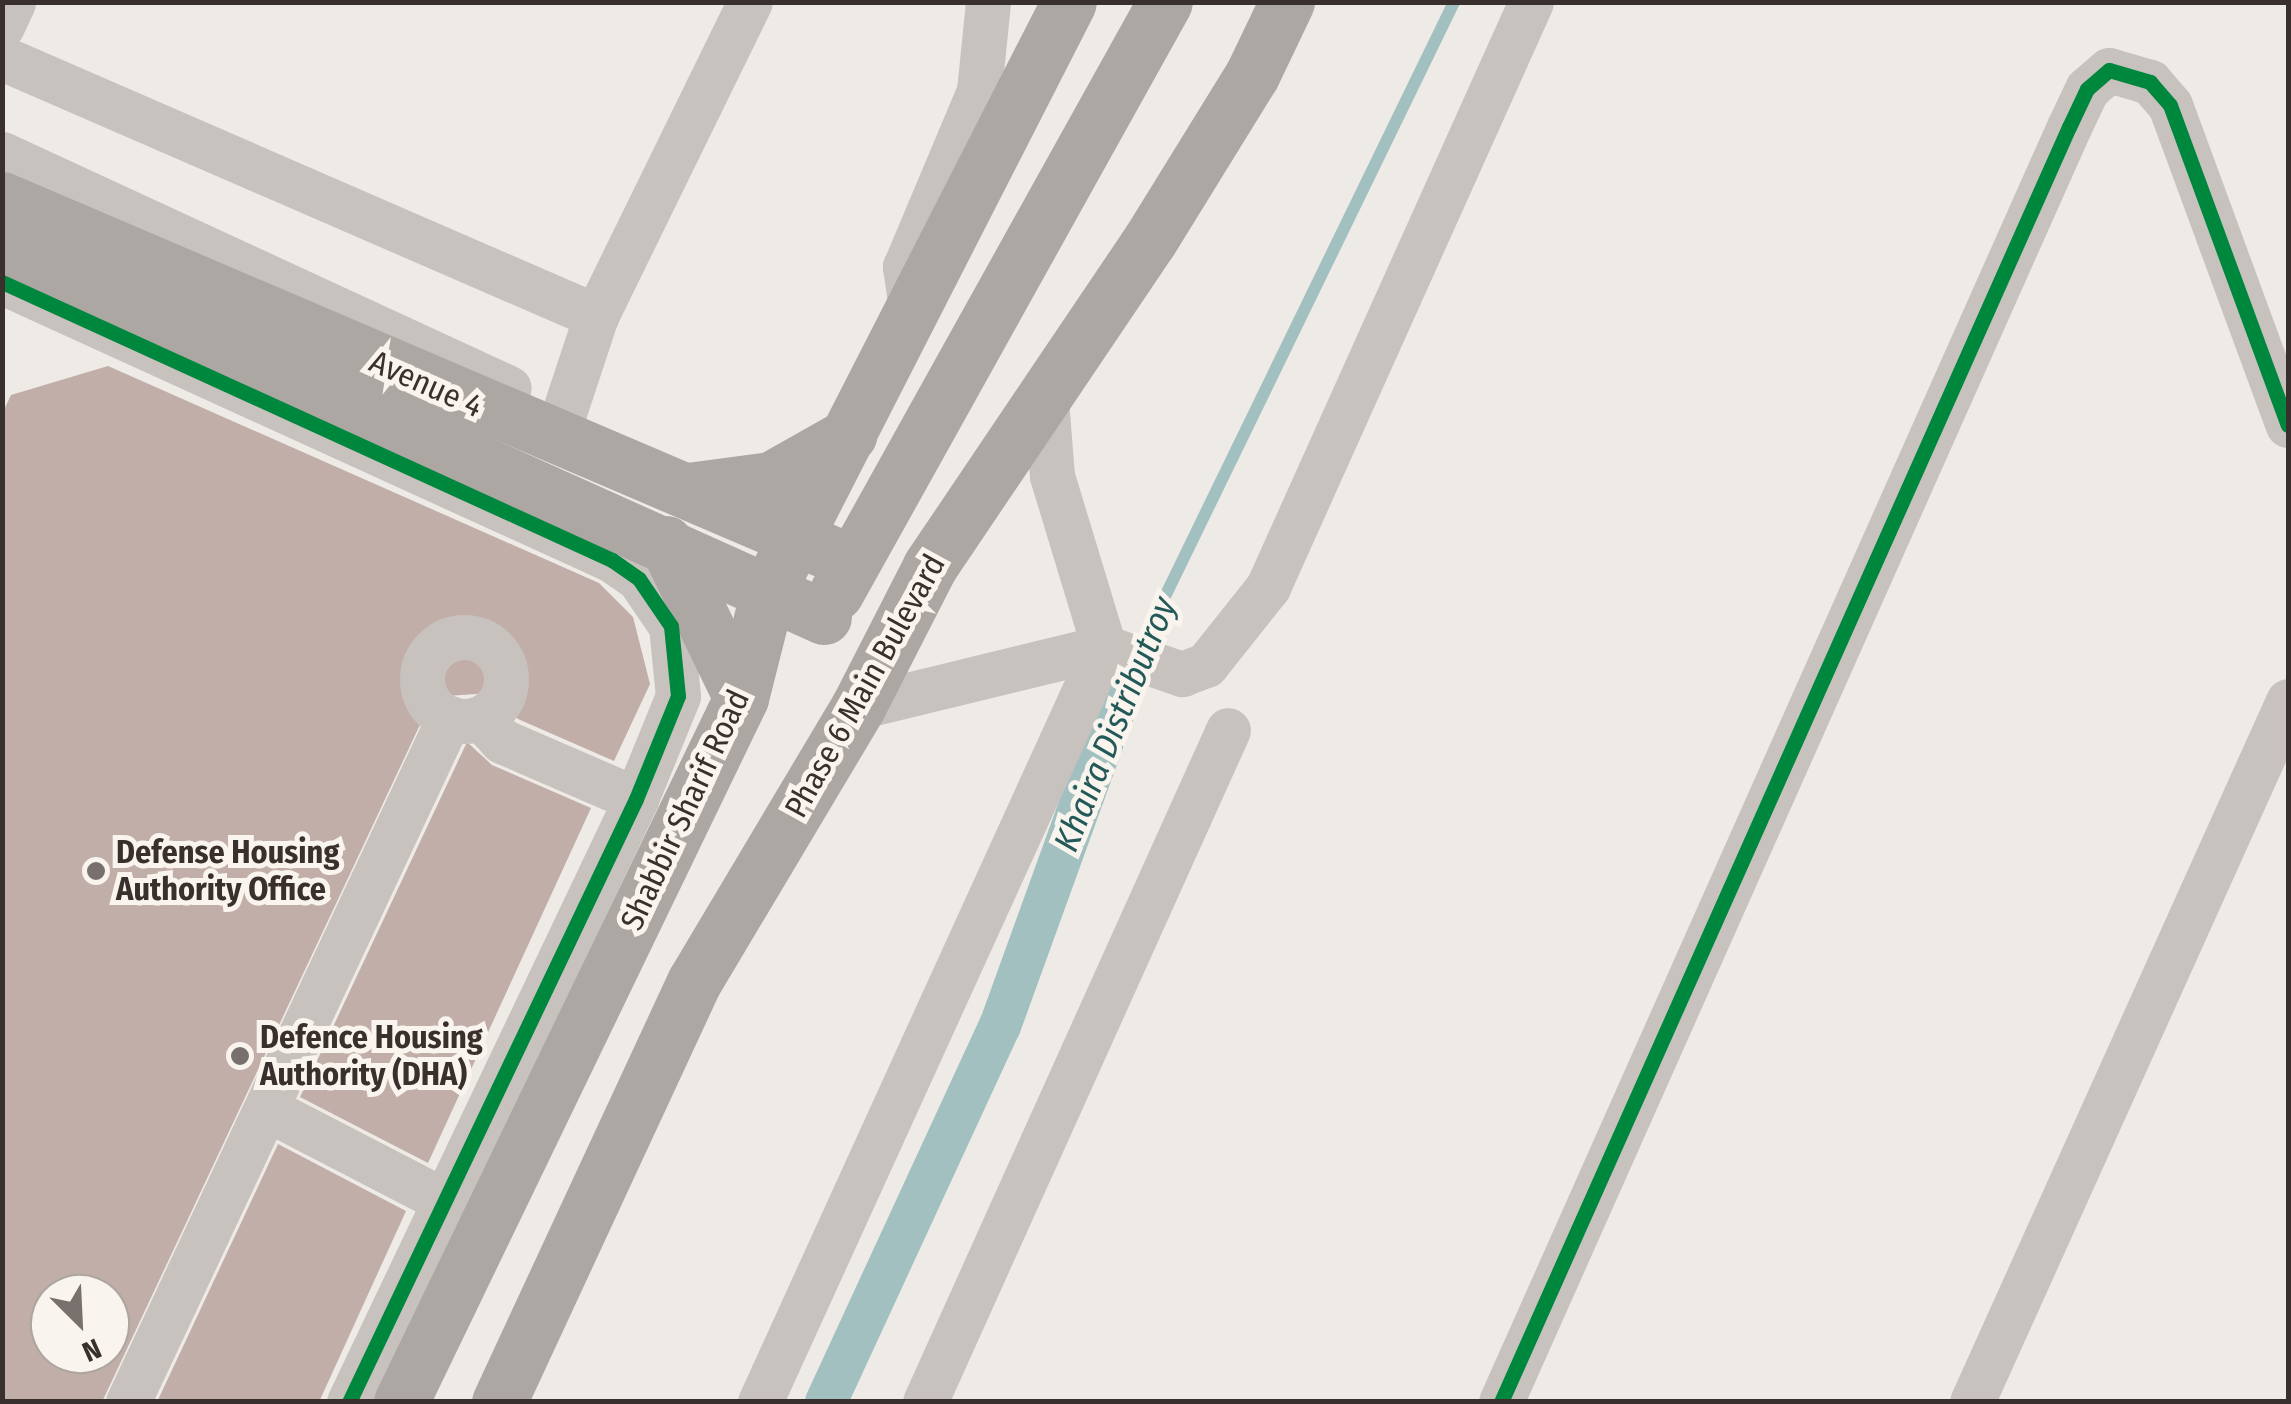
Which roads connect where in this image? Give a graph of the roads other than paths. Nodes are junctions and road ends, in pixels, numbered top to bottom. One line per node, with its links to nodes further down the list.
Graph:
1 (13, 2): 8 (street)
2 (750, 2): 13 (street)
3 (988, 2): 12 (street)
4 (1069, 2): 12 (main road, Shabbir Sharif Road)
5 (1165, 2): 21 (main road)
6 (1287, 2): 14 (main road, Phase 6 Main Bulevard)
7 (1531, 2): 24 (street)
8 (2, 26)
9 (2, 58): 13 (street)
10 (2, 154): 16 (street)
11 (4, 249): 16 (main road, Avenue 4); 20 (main road, Avenue 4); 29 (street)
12 (912, 314): 17 (main road, Shabbir Sharif Road)
13 (596, 316): 16 (street)
14 (1045, 387): 24 (street); 27 (main road, Phase 6 Main Bulevard)
15 (2288, 425): 38 (street)
16 (562, 428): 18 (main road, Avenue 4)
17 (850, 434): 18 (main road); 19 (main road, Shabbir Sharif Road)
18 (685, 490): 19 (main road, Avenue 4)
19 (796, 536): 21 (main road, Avenue 4); 22 (main road, Shabbir Sharif Road)
20 (666, 542): 22 (main road, Avenue 4); 25 (main road)
21 (852, 562): 23 (main road)
22 (768, 591): 23 (main road, Avenue 4); 25 (main road, Shabbir Sharif Road)
23 (824, 617): 25 (main road)
24 (1114, 653): 27 (street); 36 (street)
25 (741, 698): 31 (main road, Shabbir Sharif Road)
26 (2288, 701): 39 (street)
27 (858, 707): 35 (main road, Phase 6 Main Bulevard)
28 (1228, 730): 37 (street)
29 (636, 800): 30 (street); 31 (street)
30 (271, 1111): 31 (street); 32 (street)
31 (465, 1212): 33 (street); 34 (main road, Shabbir Sharif Road)
32 (128, 1402)
33 (350, 1402)
34 (400, 1402)
35 (499, 1402)
36 (760, 1402)
37 (925, 1402)
38 (1501, 1402)
39 (1972, 1402)

